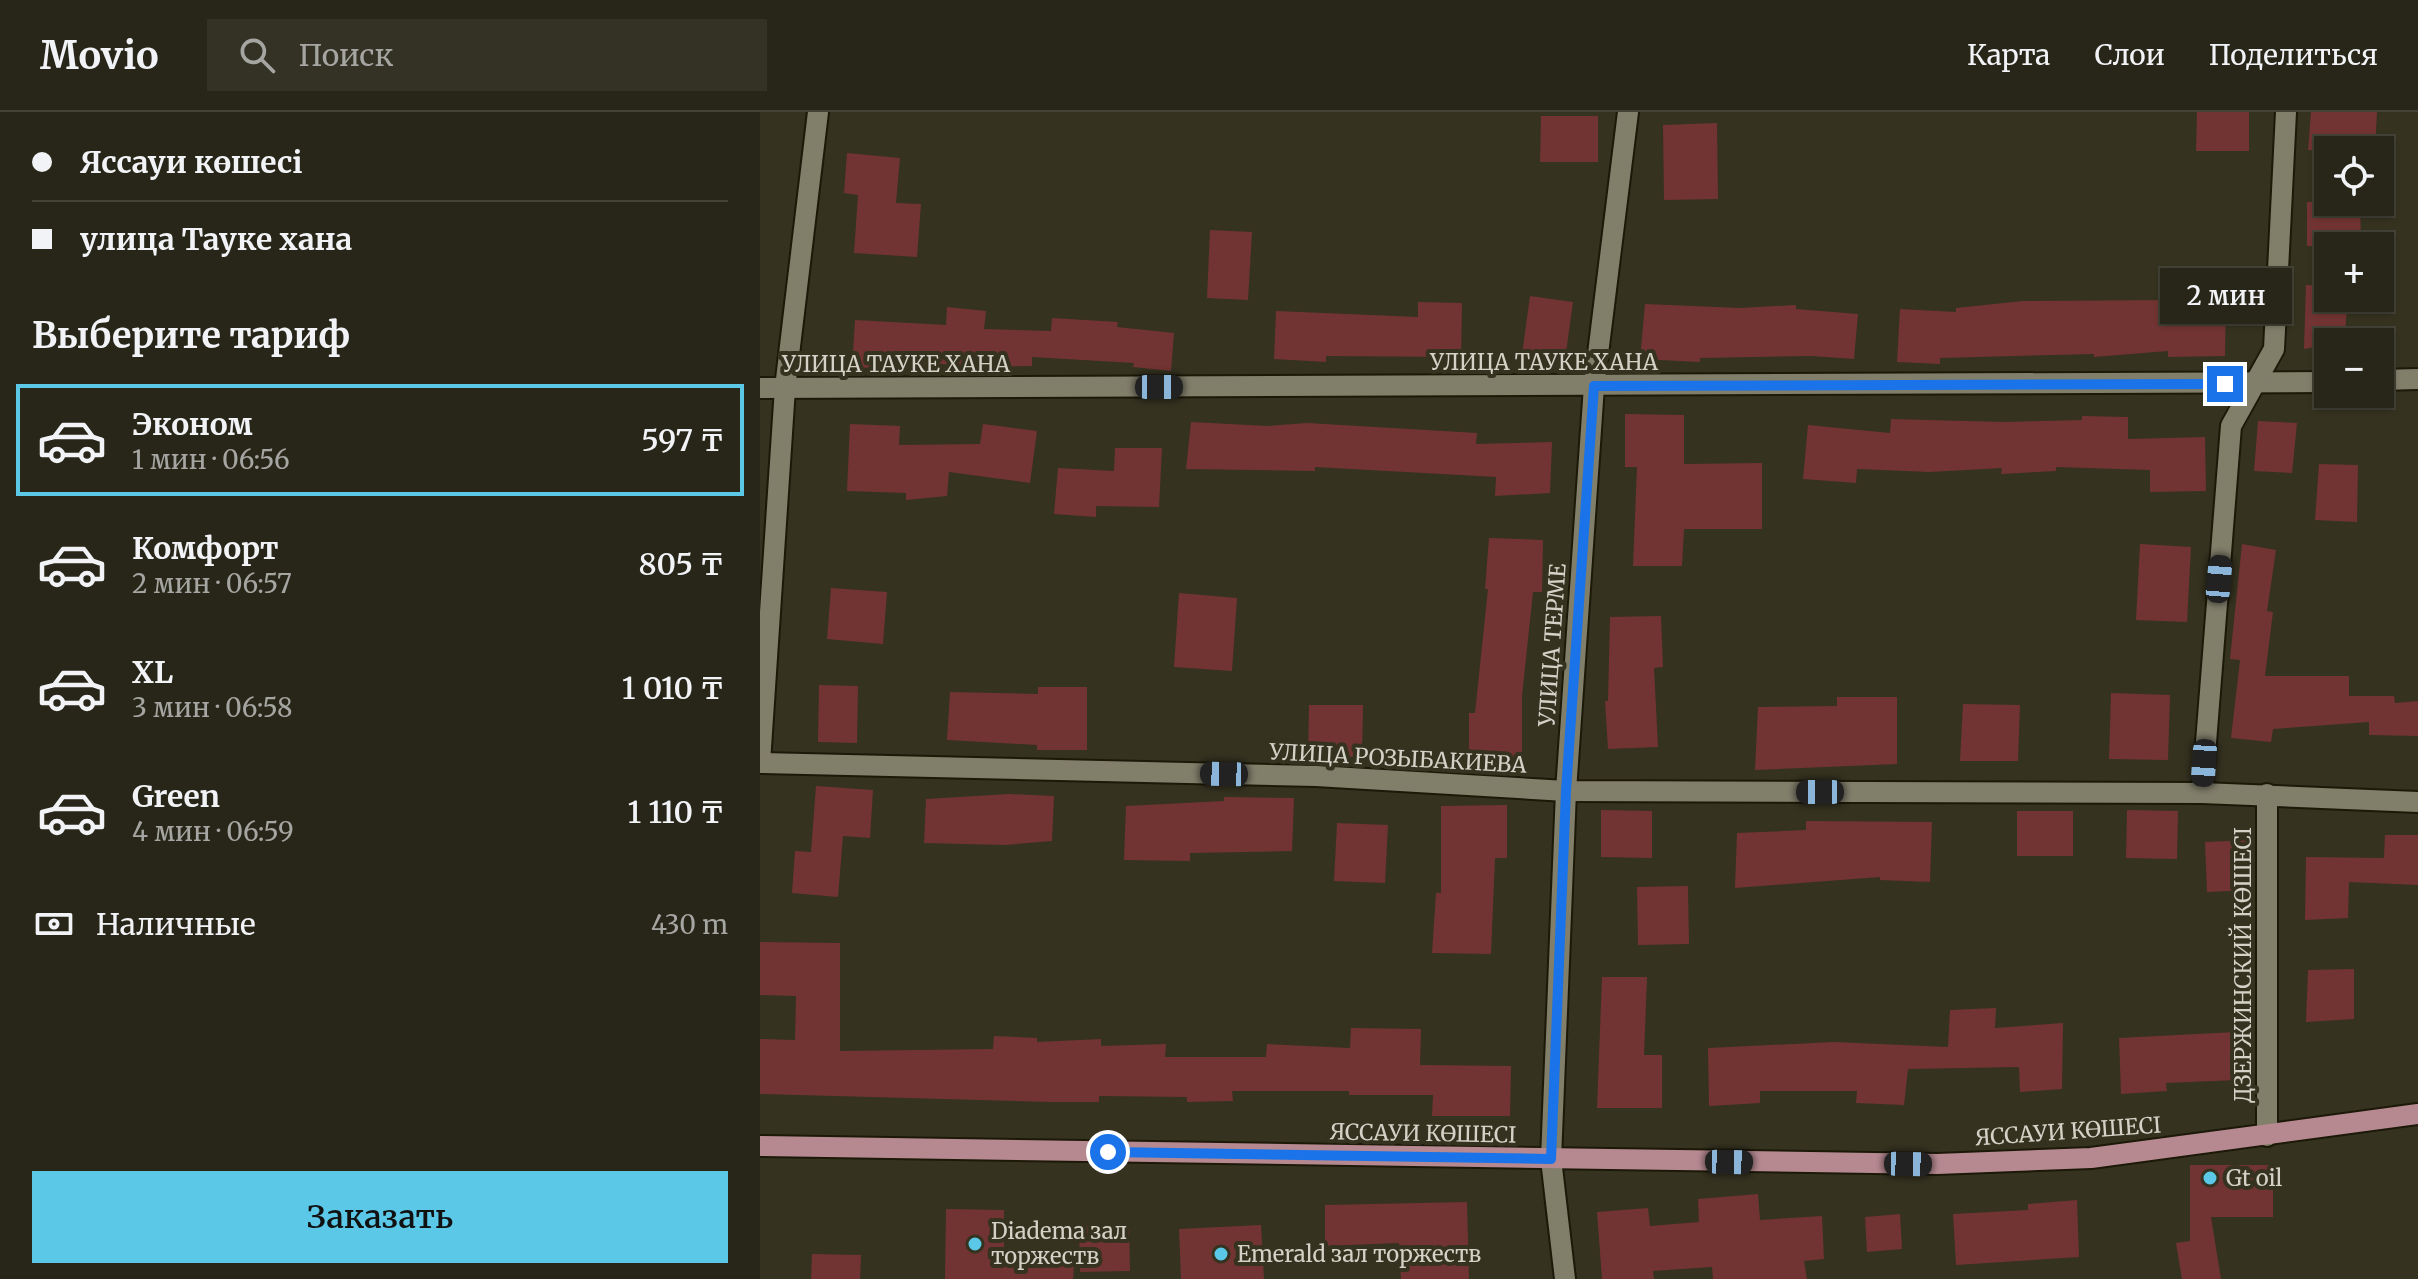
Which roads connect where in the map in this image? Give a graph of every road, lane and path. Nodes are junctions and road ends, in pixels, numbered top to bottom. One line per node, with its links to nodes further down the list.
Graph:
1 (818, 112): 10 (street)
2 (1628, 112): 8 (street, УЛИЦА ТЕРМЕ)
3 (2286, 112): 7 (street)
4 (2418, 379): 5 (street)
5 (2394, 380)
6 (2314, 382): 7 (street, УЛИЦА ТАУКЕ ХАНА)
7 (2257, 384): 8 (street, УЛИЦА ТАУКЕ ХАНА); 13 (street)
8 (1594, 386): 10 (street, УЛИЦА ТАУКЕ ХАНА); 12 (street, УЛИЦА ТЕРМЕ)
9 (760, 388): 10 (street, УЛИЦА ТАУКЕ ХАНА)
10 (785, 388): 11 (street)
11 (760, 763): 12 (street, УЛИЦА РОЗЫБАКИЕВА)
12 (1566, 791): 13 (street, УЛИЦА РОЗЫБАКИЕВА); 19 (street, УЛИЦА ТЕРМЕ)
13 (2202, 793): 14 (street, УЛИЦА РОЗЫБАКИЕВА)
14 (2267, 794): 15 (street, УЛИЦА РОЗЫБАКИЕВА); 17 (street, ДЗЕРЖИНСКИЙ КӨШЕСІ)
15 (2418, 802)
16 (2418, 1114): 17 (main road, ЯССАУИ КӨШЕСІ)
17 (2267, 1136): 19 (main road, ЯССАУИ КӨШЕСІ)
18 (760, 1146): 19 (main road, ЯССАУИ КӨШЕСІ)
19 (1551, 1159): 20 (street, УЛИЦА ТЕРМЕ)
20 (1565, 1279)

